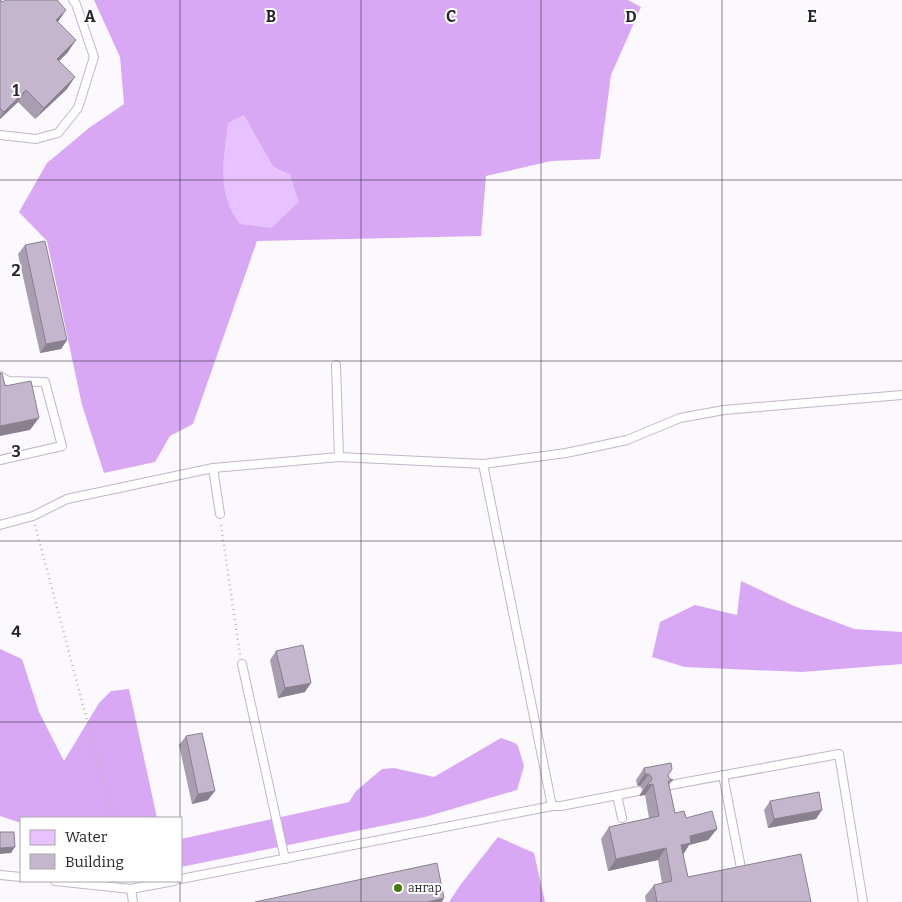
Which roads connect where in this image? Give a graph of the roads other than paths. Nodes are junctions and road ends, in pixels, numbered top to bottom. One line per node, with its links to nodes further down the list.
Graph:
1 (73, 0): 2 (lane)
2 (0, 135)
3 (336, 365): 6 (lane)
4 (0, 376): 7 (lane)
5 (902, 395): 8 (lane)
6 (339, 457): 8 (lane); 9 (lane)
7 (0, 460)
8 (482, 464): 17 (lane)
9 (213, 468): 10 (lane); 11 (lane)
10 (220, 514)
11 (0, 525)
12 (242, 664): 19 (lane)
13 (723, 775): 14 (lane); 20 (lane); 28 (lane)
14 (665, 786)
15 (638, 791): 16 (lane)
16 (617, 795): 17 (lane); 18 (lane)
17 (552, 806): 19 (lane)
18 (622, 818)
19 (285, 859): 23 (lane)
20 (741, 868)
21 (0, 875): 22 (lane)
22 (20, 877)
23 (182, 879)
24 (64, 882): 26 (lane)
25 (169, 882): 26 (lane)
26 (131, 889): 27 (lane)
27 (133, 902)
28 (863, 902)

